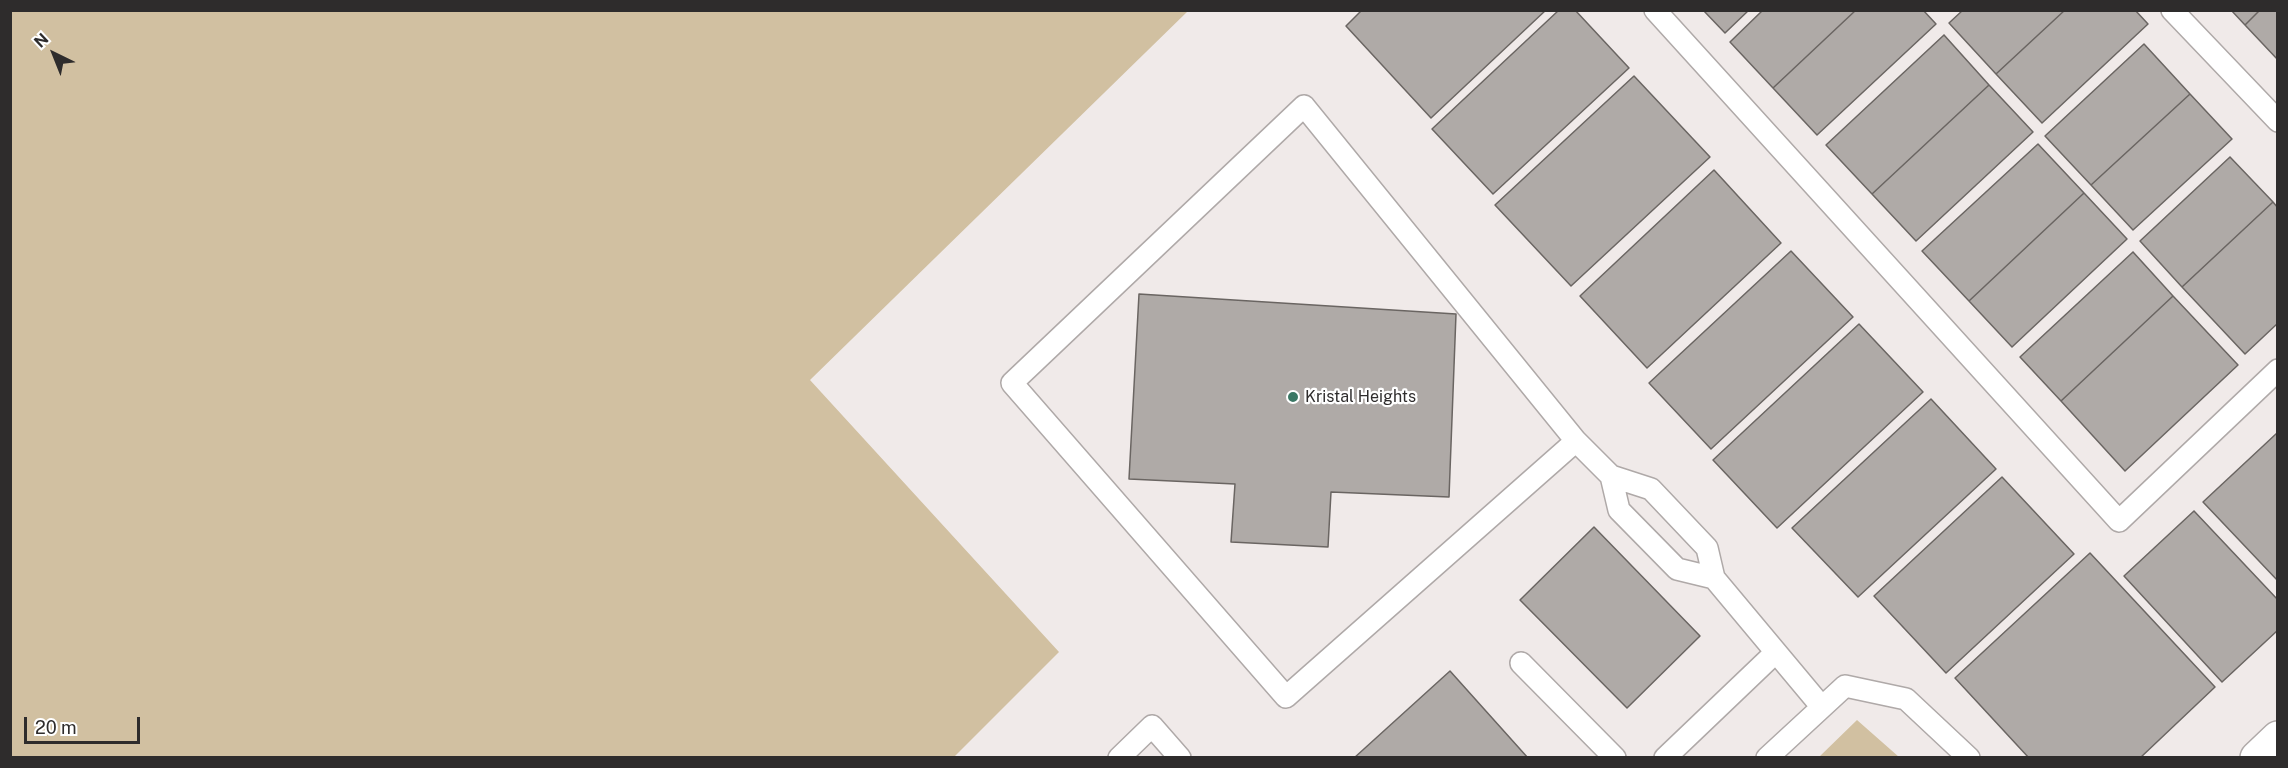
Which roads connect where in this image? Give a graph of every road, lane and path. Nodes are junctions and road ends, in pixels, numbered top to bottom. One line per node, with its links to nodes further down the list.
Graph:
1 (1655, 10): 4 (lane)
2 (2172, 10): 3 (lane)
3 (2277, 121)
4 (2277, 370)
5 (1576, 441): 5 (lane); 6 (lane)
6 (1611, 477): 7 (lane); 7 (lane)
7 (1714, 578): 8 (lane)
8 (1775, 653): 10 (lane); 15 (lane)
9 (1521, 663): 14 (lane)
10 (1821, 706): 16 (lane); 17 (lane)
11 (2277, 738): 18 (street)
12 (1119, 758): 13 (lane)
13 (1180, 758)
14 (1616, 758)
15 (1665, 758)
16 (1767, 758)
17 (1969, 758)
18 (2257, 758)

